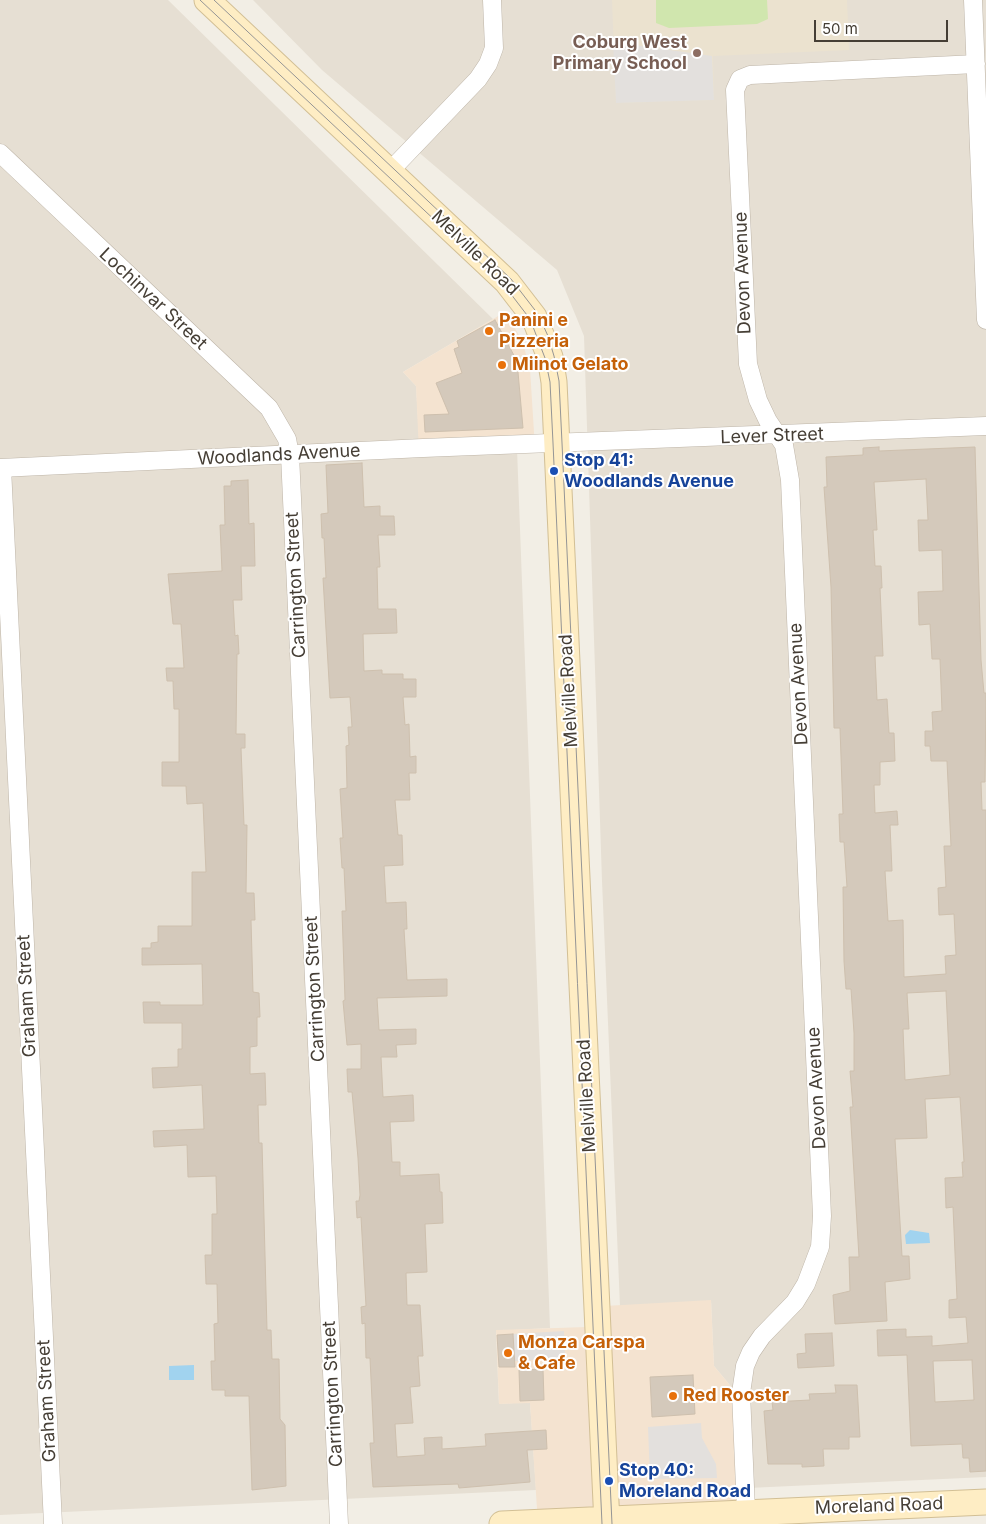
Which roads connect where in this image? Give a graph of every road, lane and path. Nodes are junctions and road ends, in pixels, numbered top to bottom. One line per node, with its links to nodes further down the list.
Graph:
1 (207, 0): 6 (main road, Melville Road)
2 (492, 0): 6 (street)
3 (973, 0): 4 (street)
4 (976, 64): 7 (street); 9 (street, Devon Avenue)
5 (0, 153): 11 (street, Lochinvar Street)
6 (390, 172): 10 (main road, Melville Road)
7 (986, 320)
8 (986, 426): 9 (street, Lever Street)
9 (777, 436): 10 (street, Lever Street); 14 (street, Devon Avenue)
10 (557, 443): 11 (street, Woodlands Avenue); 16 (main road, Melville Road)
11 (290, 455): 12 (street, Woodlands Avenue); 18 (street, Carrington Street)
12 (1, 468): 17 (street, Graham Street)
13 (986, 1502): 14 (main road, Moreland Road)
14 (746, 1511): 15 (main road, Moreland Road)
15 (673, 1519): 16 (main road, Moreland Road)
16 (607, 1521): 19 (main road, Moreland Road)
17 (53, 1524)
18 (339, 1524)
19 (502, 1524)

